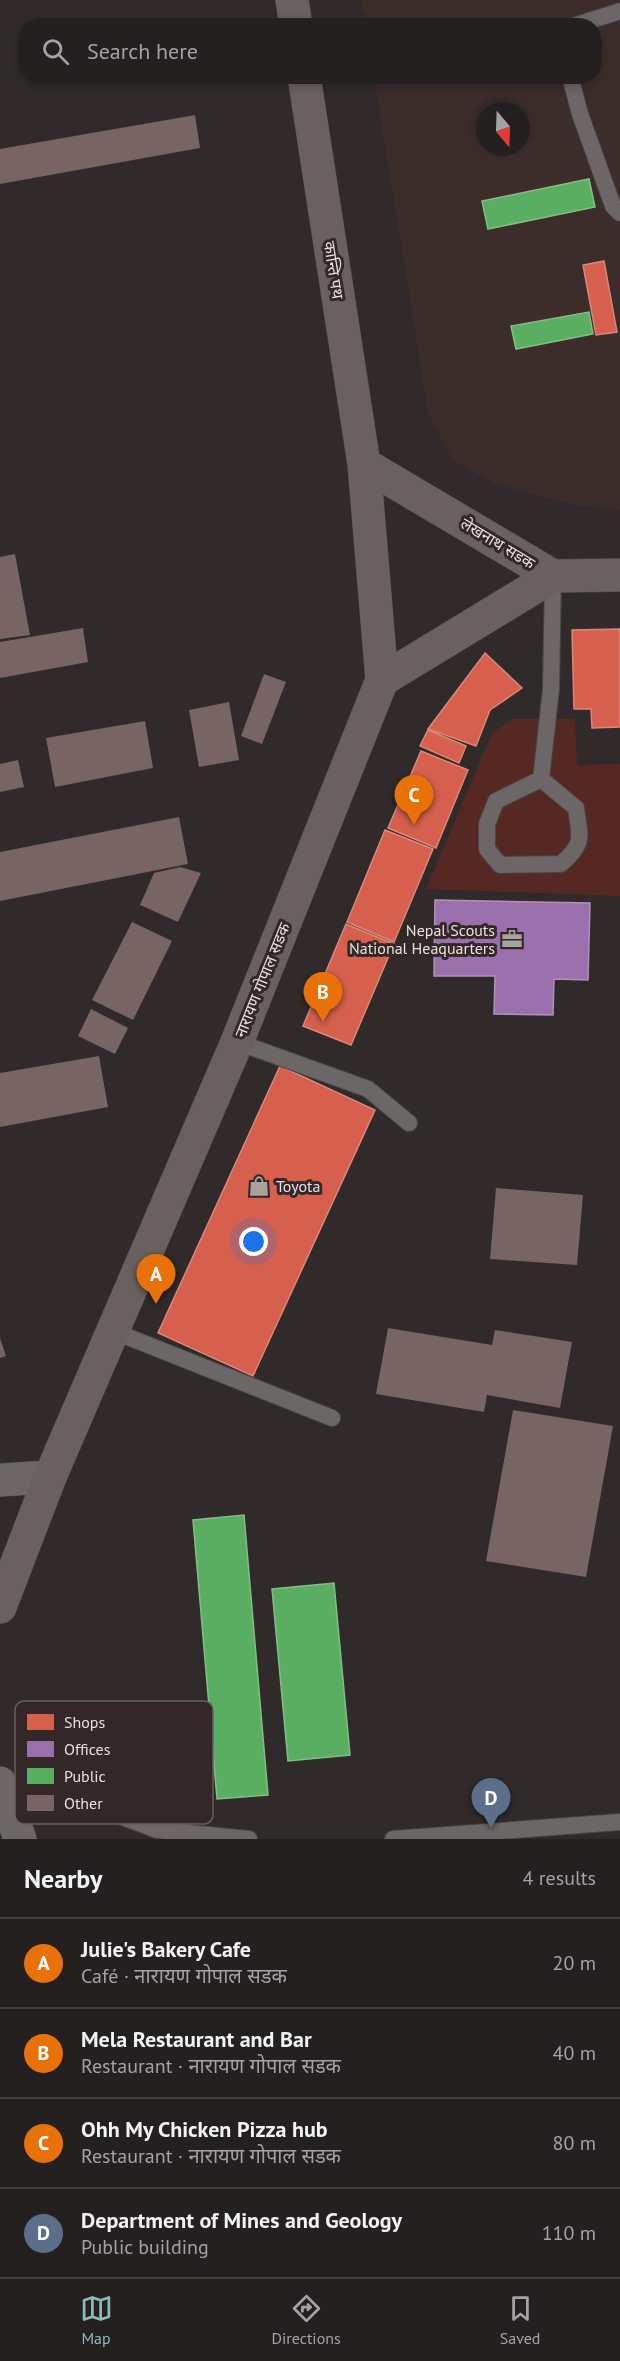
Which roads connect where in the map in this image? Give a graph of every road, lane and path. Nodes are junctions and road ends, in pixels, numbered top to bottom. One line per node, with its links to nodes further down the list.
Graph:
1 (292, 0): 3 (main road)
2 (620, 11): 4 (lane)
3 (295, 18)
4 (598, 18)
5 (305, 84): 8 (main road, कान्ति पथ)
6 (572, 84): 7 (lane)
7 (620, 213)
8 (364, 464): 10 (main road, लेखनाथ सडक); 11 (main road, नारायण गोपाल सडक)
9 (620, 575): 10 (main road)
10 (553, 576): 11 (main road, लेखनाथ सडक); 12 (lane)
11 (382, 680): 13 (main road, नारायण गोपाल सडक)
12 (541, 780): 12 (lane)
13 (237, 1042): 14 (lane); 15 (main road, नारायण गोपाल सडक)
14 (409, 1123)
15 (113, 1331): 16 (lane); 17 (main road, नारायण गोपाल सडक)
16 (332, 1418)
17 (50, 1477): 18 (street); 19 (main road, नारायण गोपाल सडक)
18 (0, 1480)
19 (0, 1607)
20 (0, 1783): 21 (lane); 24 (street)
21 (15, 1790)
22 (620, 1822): 26 (lane)
23 (141, 1824): 25 (lane)
24 (20, 1839)
25 (249, 1839)
26 (393, 1839)

